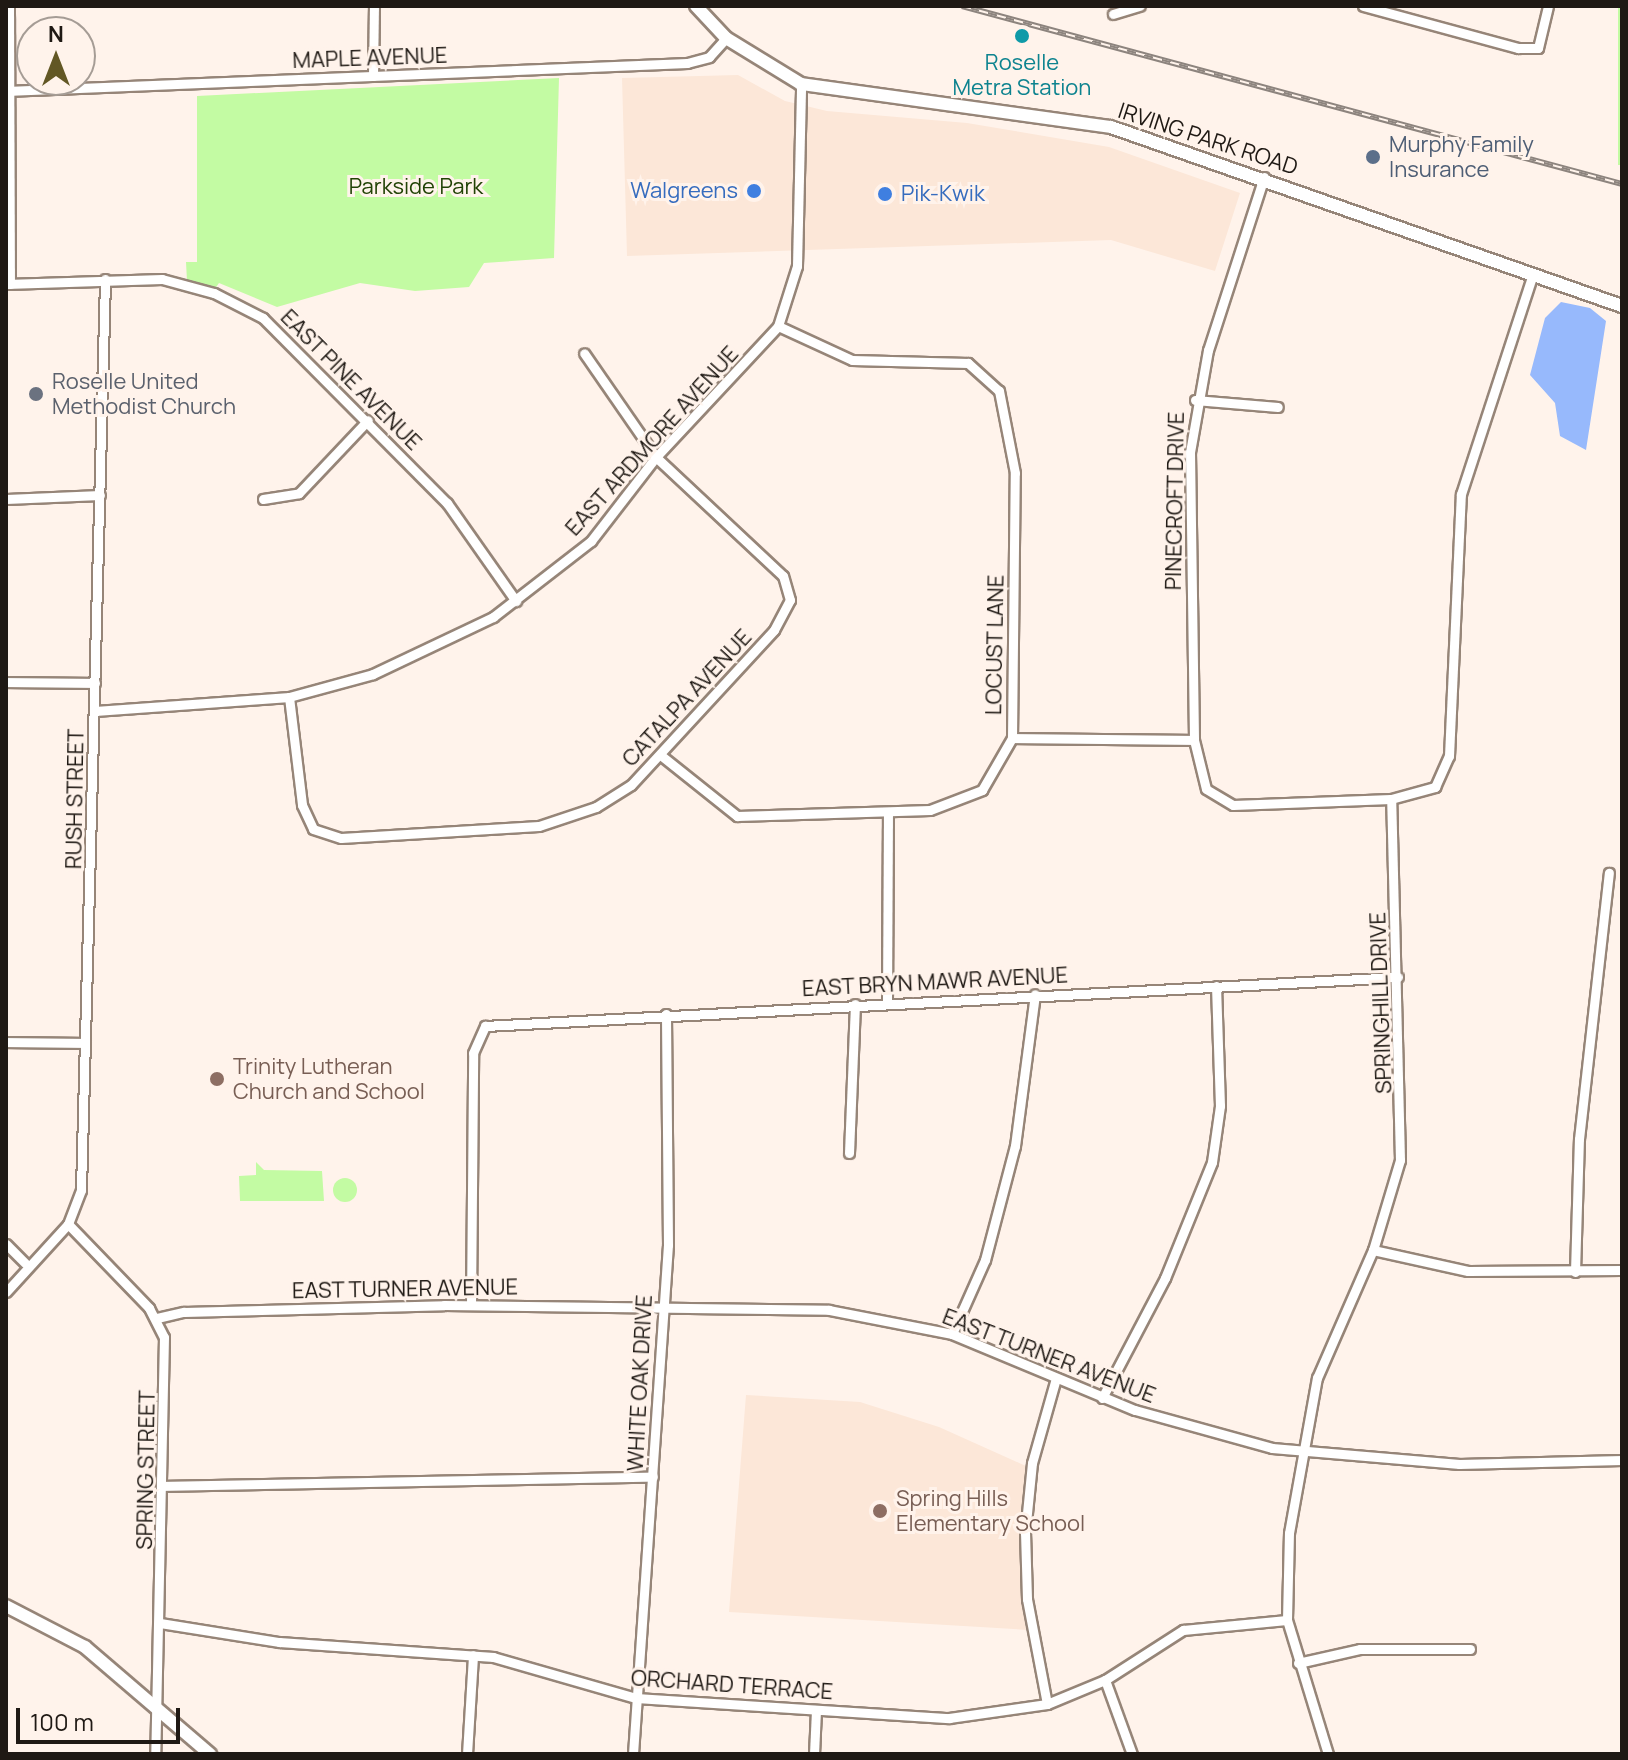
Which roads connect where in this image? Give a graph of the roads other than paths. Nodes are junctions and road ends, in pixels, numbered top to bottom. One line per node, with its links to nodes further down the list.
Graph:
1 (9, 6): 11 (street)
2 (374, 6): 9 (street)
3 (696, 6): 8 (main road, IRVING PARK ROAD)
4 (1140, 6): 7 (street)
5 (1363, 6): 6 (street)
6 (1548, 6)
7 (1113, 14)
8 (726, 38): 9 (street, MAPLE AVENUE); 10 (main road, IRVING PARK ROAD)
9 (373, 76): 11 (street, MAPLE AVENUE)
10 (801, 84): 12 (main road, IRVING PARK ROAD); 17 (street, EAST ARDMORE AVENUE)
11 (8, 91): 15 (street)
12 (1264, 177): 13 (main road, IRVING PARK ROAD); 19 (street, PINECROFT DRIVE)
13 (1533, 274): 16 (main road, IRVING PARK ROAD); 34 (street)
14 (105, 279): 15 (street, EAST PINE AVENUE); 21 (street, EAST PINE AVENUE); 23 (street, RUSH STREET)
15 (8, 284)
16 (1622, 306)
17 (778, 326): 22 (street, EAST ARDMORE AVENUE); 31 (street, LOCUST LANE)
18 (584, 353): 22 (street, CATALPA AVENUE)
19 (1195, 400): 20 (street); 32 (street, PINECROFT DRIVE)
20 (1278, 407)
21 (368, 420): 25 (street); 26 (street, EAST PINE AVENUE)
22 (656, 457): 26 (street, EAST ARDMORE AVENUE); 33 (street, CATALPA AVENUE)
23 (100, 495): 24 (street); 28 (street, RUSH STREET)
24 (6, 499)
25 (263, 499)
26 (516, 601): 29 (street, EAST ARDMORE AVENUE)
27 (6, 682): 28 (street)
28 (95, 683): 30 (street, RUSH STREET)
29 (289, 697): 30 (street, EAST ARDMORE AVENUE); 33 (street, CATALPA AVENUE)
30 (95, 711): 44 (street, RUSH STREET)
31 (1012, 738): 32 (street); 35 (street, LOCUST LANE)
32 (1194, 740): 34 (street, PINECROFT DRIVE)
33 (663, 757): 35 (street, LOCUST LANE)
34 (1391, 799): 37 (street, SPRINGHILL DRIVE)
35 (888, 812): 40 (street)
36 (1609, 873): 51 (street)
37 (1398, 977): 38 (street, EAST BRYN MAWR AVENUE); 48 (street, SPRINGHILL DRIVE)
38 (1216, 986): 39 (street, EAST BRYN MAWR AVENUE); 58 (street)
39 (1035, 994): 40 (street, EAST BRYN MAWR AVENUE); 56 (street)
40 (887, 1002): 41 (street, EAST BRYN MAWR AVENUE)
41 (855, 1004): 42 (street, EAST BRYN MAWR AVENUE); 45 (street)
42 (666, 1014): 53 (street, WHITE OAK DRIVE); 54 (street, EAST BRYN MAWR AVENUE)
43 (6, 1042): 44 (street)
44 (85, 1043): 46 (street, RUSH STREET)
45 (849, 1153)
46 (68, 1224): 49 (street, RUSH STREET); 55 (street)
47 (6, 1244): 49 (street)
48 (1373, 1250): 51 (street); 59 (street, SPRINGHILL DRIVE)
49 (25, 1263): 52 (street, RUSH STREET)
50 (1622, 1270): 51 (street)
51 (1575, 1272)
52 (6, 1292)
53 (660, 1303): 54 (street, EAST TURNER AVENUE); 56 (street, EAST TURNER AVENUE); 61 (street, WHITE OAK DRIVE)
54 (471, 1305): 55 (street, EAST TURNER AVENUE)
55 (157, 1318): 62 (street, SPRING STREET)
56 (952, 1334): 57 (street, EAST TURNER AVENUE)
57 (1056, 1378): 58 (street, EAST TURNER AVENUE); 71 (street)
58 (1102, 1398): 59 (street, EAST TURNER AVENUE)
59 (1302, 1452): 60 (street, EAST TURNER AVENUE); 64 (street, SPRINGHILL DRIVE)
60 (1622, 1460)
61 (653, 1477): 62 (street); 70 (street, WHITE OAK DRIVE)
62 (163, 1486): 65 (street, SPRING STREET)
63 (6, 1606): 72 (main road)
64 (1287, 1620): 68 (street, SPRINGHILL DRIVE); 69 (street, ORCHARD TERRACE)
65 (160, 1623): 67 (street, ORCHARD TERRACE); 72 (street, SPRING STREET)
66 (1470, 1649): 68 (street)
67 (473, 1655): 70 (street, ORCHARD TERRACE); 76 (street)
68 (1298, 1663): 80 (street, SPRINGHILL DRIVE)
69 (1105, 1680): 71 (street, ORCHARD TERRACE); 79 (street)
70 (636, 1698): 73 (street, ORCHARD TERRACE); 77 (street, WHITE OAK DRIVE)
71 (1047, 1704): 73 (street, ORCHARD TERRACE)
72 (158, 1709): 74 (street, SPRING STREET); 75 (main road)
73 (816, 1710): 78 (street)
74 (155, 1754)
75 (210, 1754)
76 (467, 1754)
77 (633, 1754)
78 (814, 1754)
79 (1132, 1754)
80 (1328, 1754)

